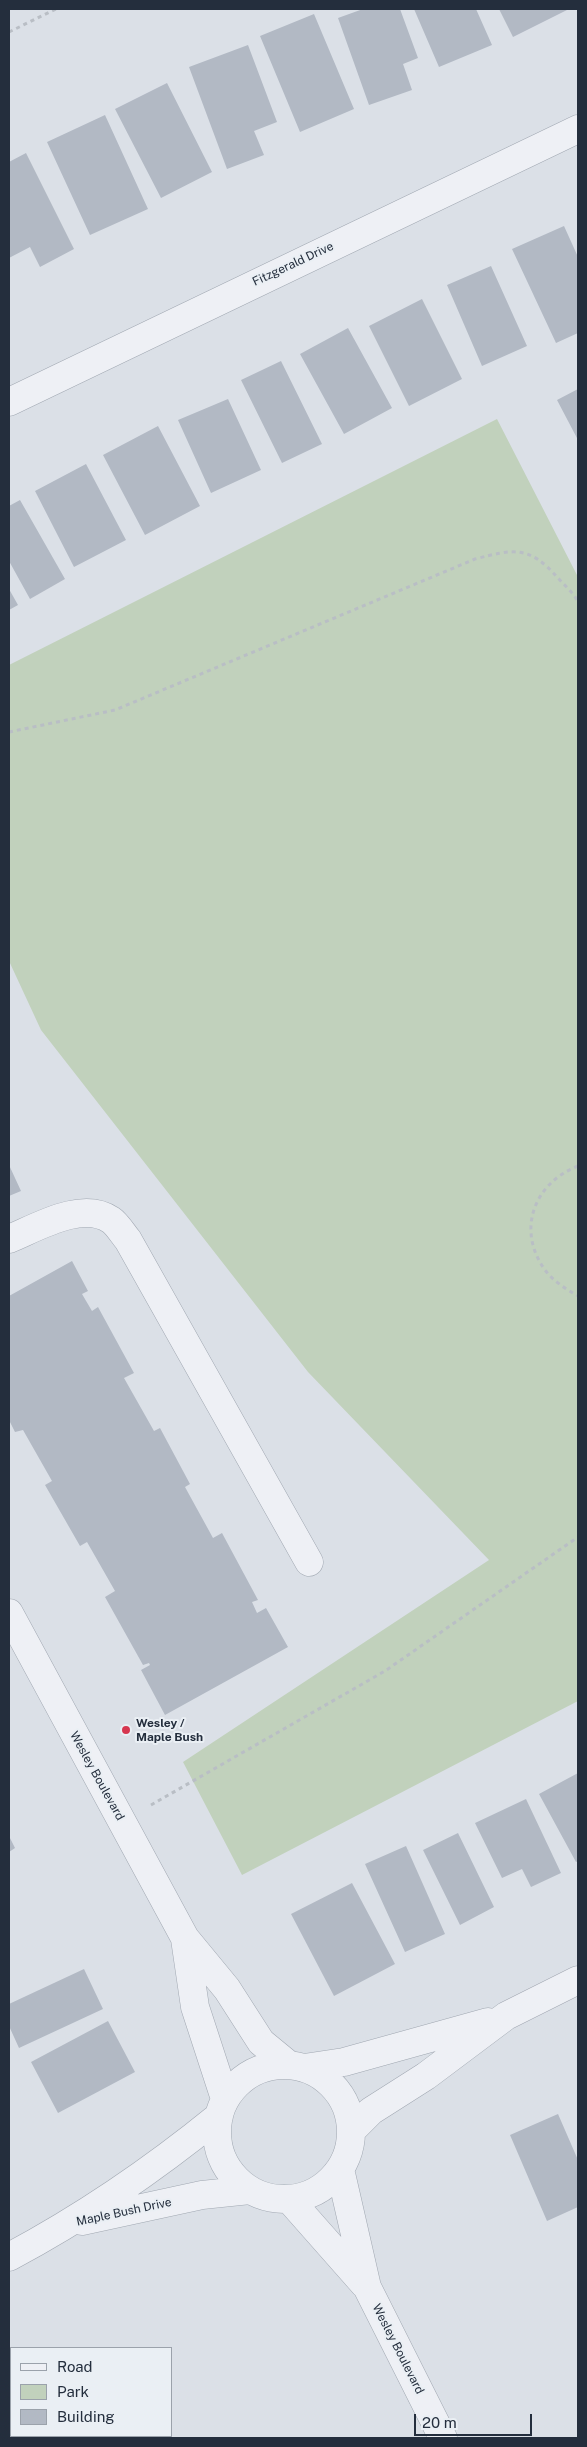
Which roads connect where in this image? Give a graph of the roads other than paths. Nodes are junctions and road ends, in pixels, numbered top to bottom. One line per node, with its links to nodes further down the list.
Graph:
1 (578, 129): 2 (street, Fitzgerald Drive)
2 (9, 402)
3 (9, 1240): 4 (street)
4 (309, 1562)
5 (9, 1613): 6 (street, Wesley Boulevard)
6 (185, 1938): 9 (street, Wesley Boulevard); 10 (street, Wesley Boulevard)
7 (578, 1980): 8 (street)
8 (506, 2016): 9 (street); 11 (street)
9 (296, 2066): 10 (street); 11 (street)
10 (222, 2107): 13 (street); 15 (street, Maple Bush Drive)
11 (351, 2131): 12 (street)
12 (340, 2169): 14 (street); 17 (street, Wesley Boulevard)
13 (250, 2190): 14 (street); 15 (street, Maple Bush Drive)
14 (289, 2199): 17 (street, Wesley Boulevard)
15 (66, 2225): 16 (street)
16 (9, 2257)
17 (367, 2287): 18 (street, Wesley Boulevard)
18 (444, 2438)

